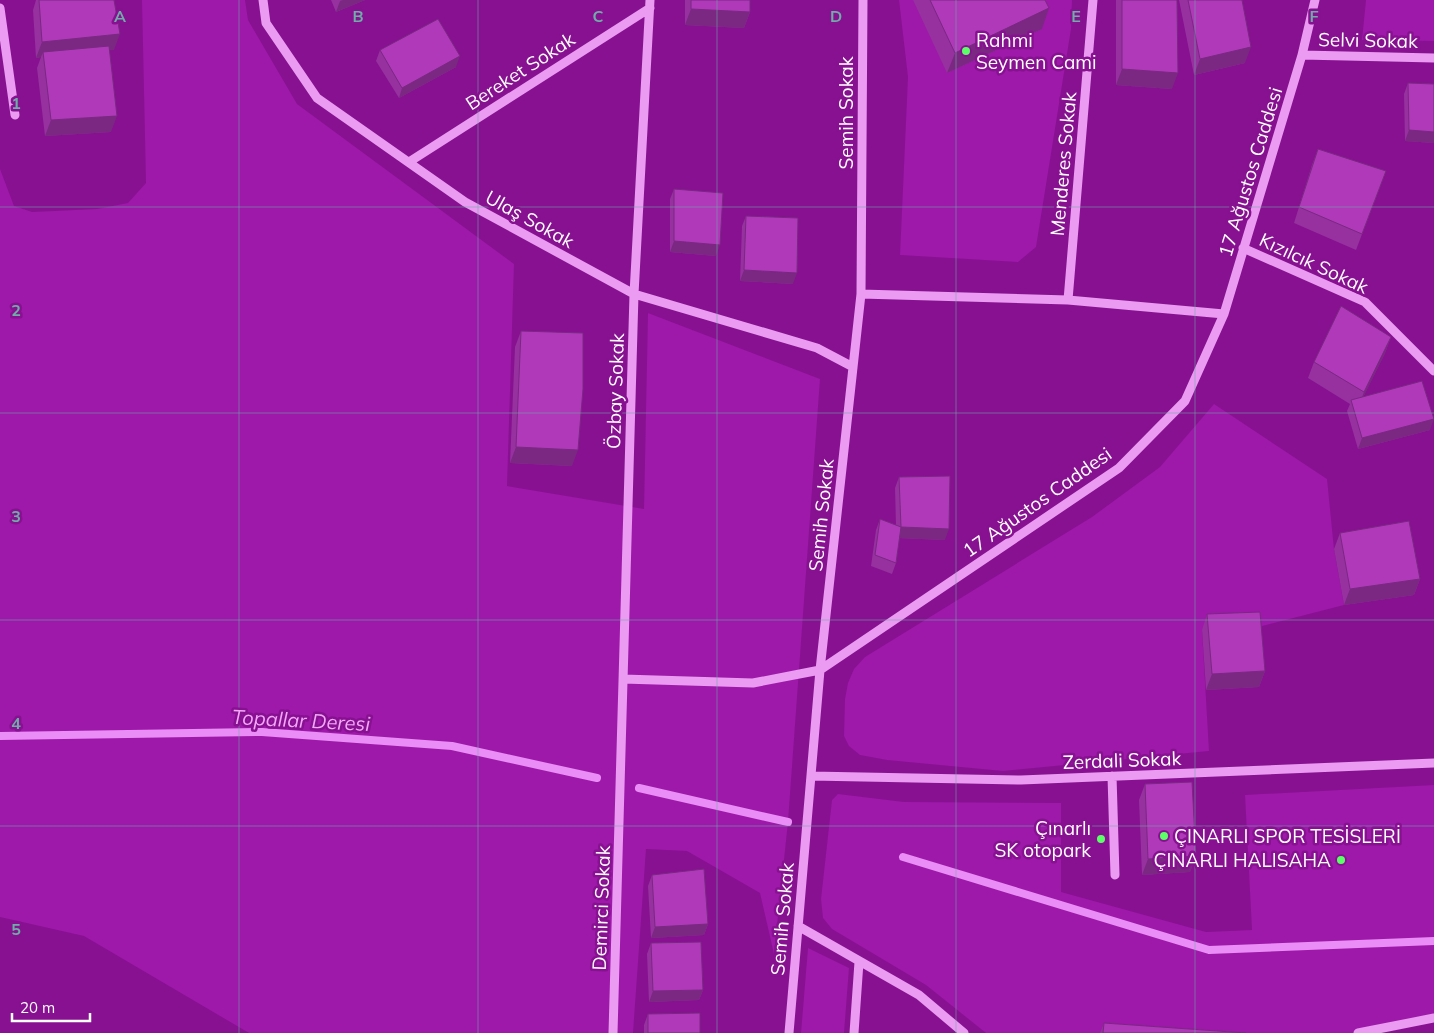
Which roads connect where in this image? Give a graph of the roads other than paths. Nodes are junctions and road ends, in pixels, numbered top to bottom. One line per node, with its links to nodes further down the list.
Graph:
1 (263, 0): 10 (street, Ulaş Sokak)
2 (863, 0): 13 (street, Semih Sokak)
3 (1093, 0): 14 (street, Menderes Sokak)
4 (1315, 0): 7 (street, 17 Ağustos Caddesi)
5 (650, 4): 10 (street, Bereket Sokak); 12 (street, Özbay Sokak)
6 (0, 8): 9 (street)
7 (1302, 55): 8 (street, Selvi Sokak); 11 (street, 17 Ağustos Caddesi)
8 (1434, 58)
9 (16, 115)
10 (409, 162): 12 (street, Ulaş Sokak)
11 (1243, 248): 15 (street, 17 Ağustos Caddesi); 17 (street, Kızılcık Sokak)
12 (634, 294): 16 (street, Ulaş Sokak); 19 (street, Özbay Sokak)
13 (861, 294): 14 (street); 16 (street, Semih Sokak)
14 (1068, 300): 15 (street)
15 (1224, 314): 18 (street, 17 Ağustos Caddesi)
16 (853, 367): 18 (street, Semih Sokak)
17 (1434, 371)
18 (820, 670): 19 (street); 21 (street, Semih Sokak)
19 (623, 679): 23 (street, Özbay Sokak)
20 (1434, 763): 22 (street, Zerdali Sokak)
21 (811, 776): 22 (street, Zerdali Sokak); 25 (street, Semih Sokak)
22 (1112, 776): 24 (street)
23 (620, 784): 28 (street, Demirci Sokak)
24 (1115, 875)
25 (798, 926): 26 (street); 29 (street, Semih Sokak)
26 (859, 962): 30 (street); 31 (street)
27 (1434, 1018): 32 (street)
28 (614, 1033)
29 (789, 1033)
30 (854, 1033)
31 (964, 1033)
32 (1358, 1033)

